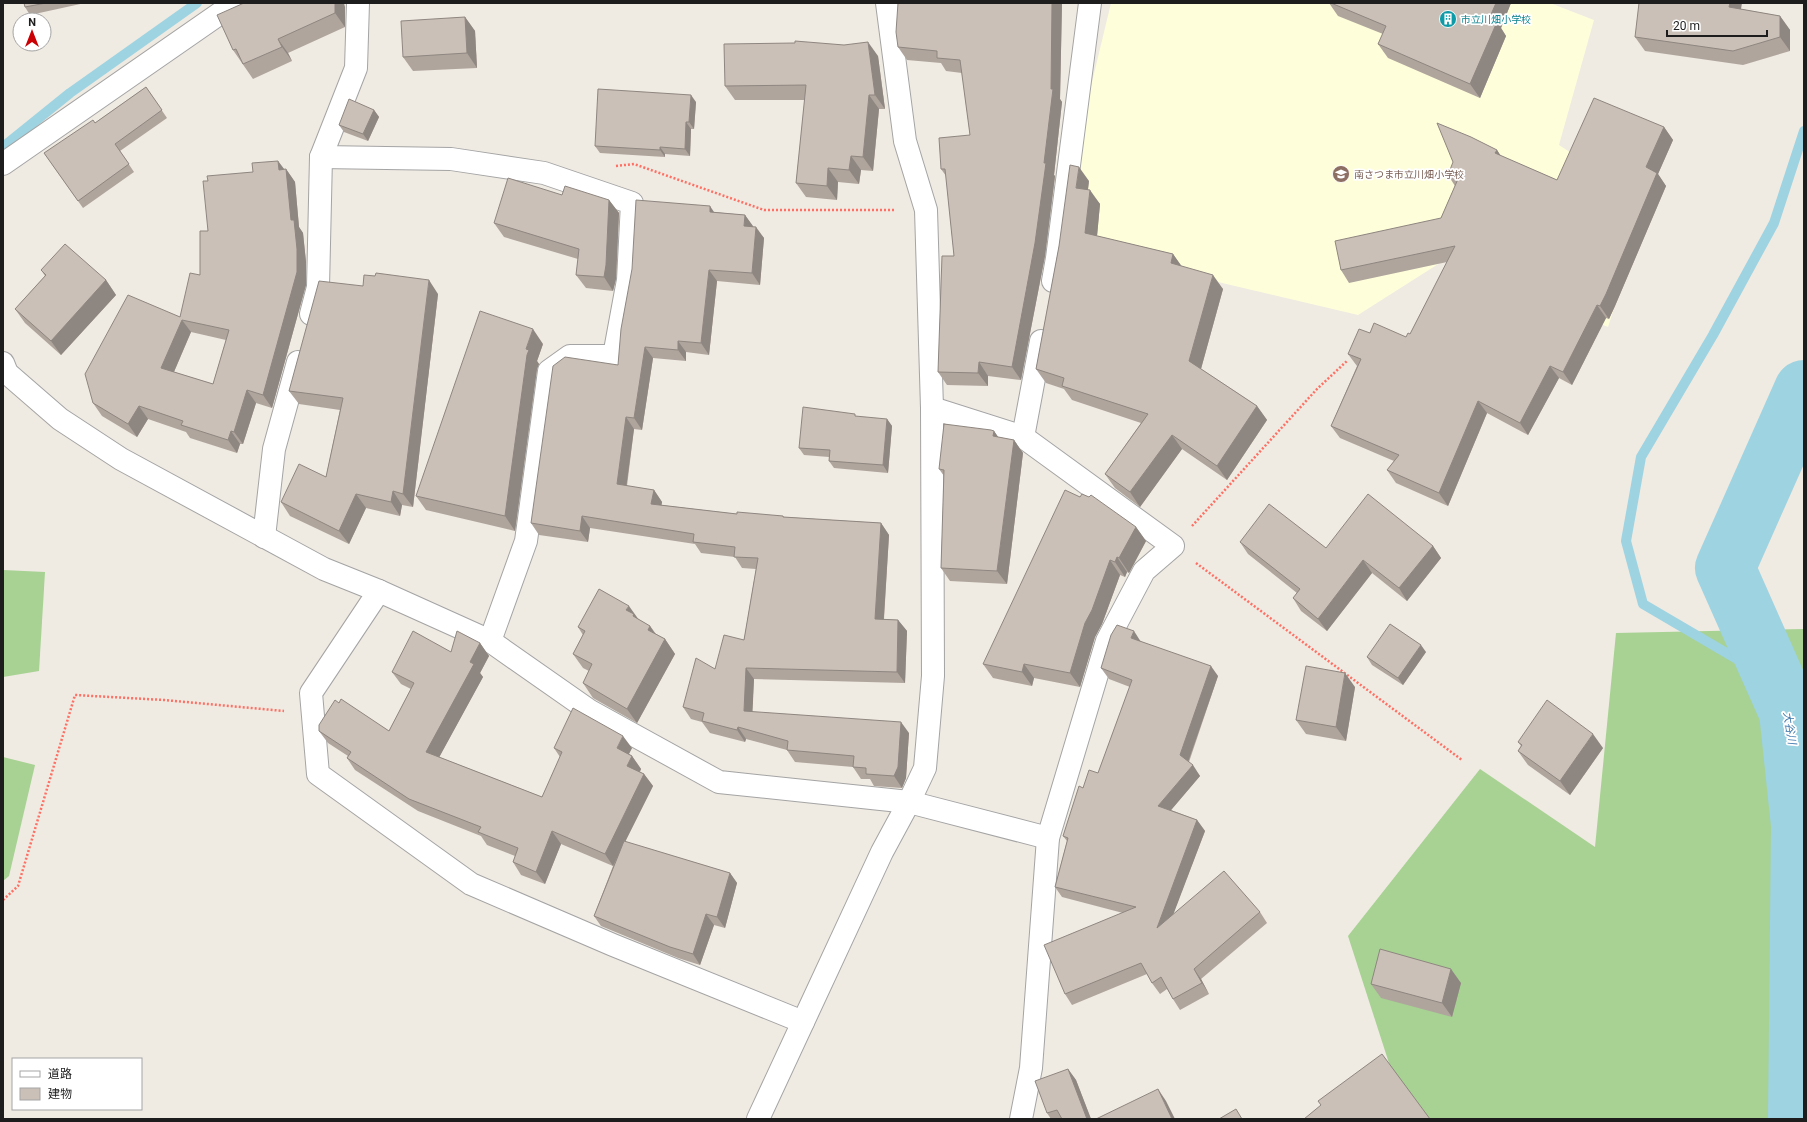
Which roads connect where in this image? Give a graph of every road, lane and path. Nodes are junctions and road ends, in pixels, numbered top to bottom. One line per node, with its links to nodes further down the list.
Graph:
1 (235, 3): 6 (street)
2 (358, 3): 5 (street)
3 (887, 3): 8 (street)
4 (1090, 3): 9 (street)
5 (321, 157): 15 (street); 18 (street)
6 (3, 164)
7 (611, 166): 8 (path)
8 (926, 210): 13 (street)
9 (1050, 297)
10 (1045, 320): 14 (street)
11 (1348, 360): 16 (path)
12 (3, 363): 15 (street)
13 (932, 408): 14 (street); 21 (street)
14 (1023, 436): 16 (street)
15 (264, 537): 17 (street)
16 (1173, 546): 20 (path); 22 (street)
17 (379, 591): 18 (street); 19 (street)
18 (490, 641): 21 (street)
19 (313, 714): 23 (path); 24 (street)
20 (1462, 760)
21 (909, 802): 22 (street); 24 (street)
22 (1048, 838): 26 (street)
23 (3, 900)
24 (803, 1022): 25 (street)
25 (758, 1119)
26 (1021, 1119)

